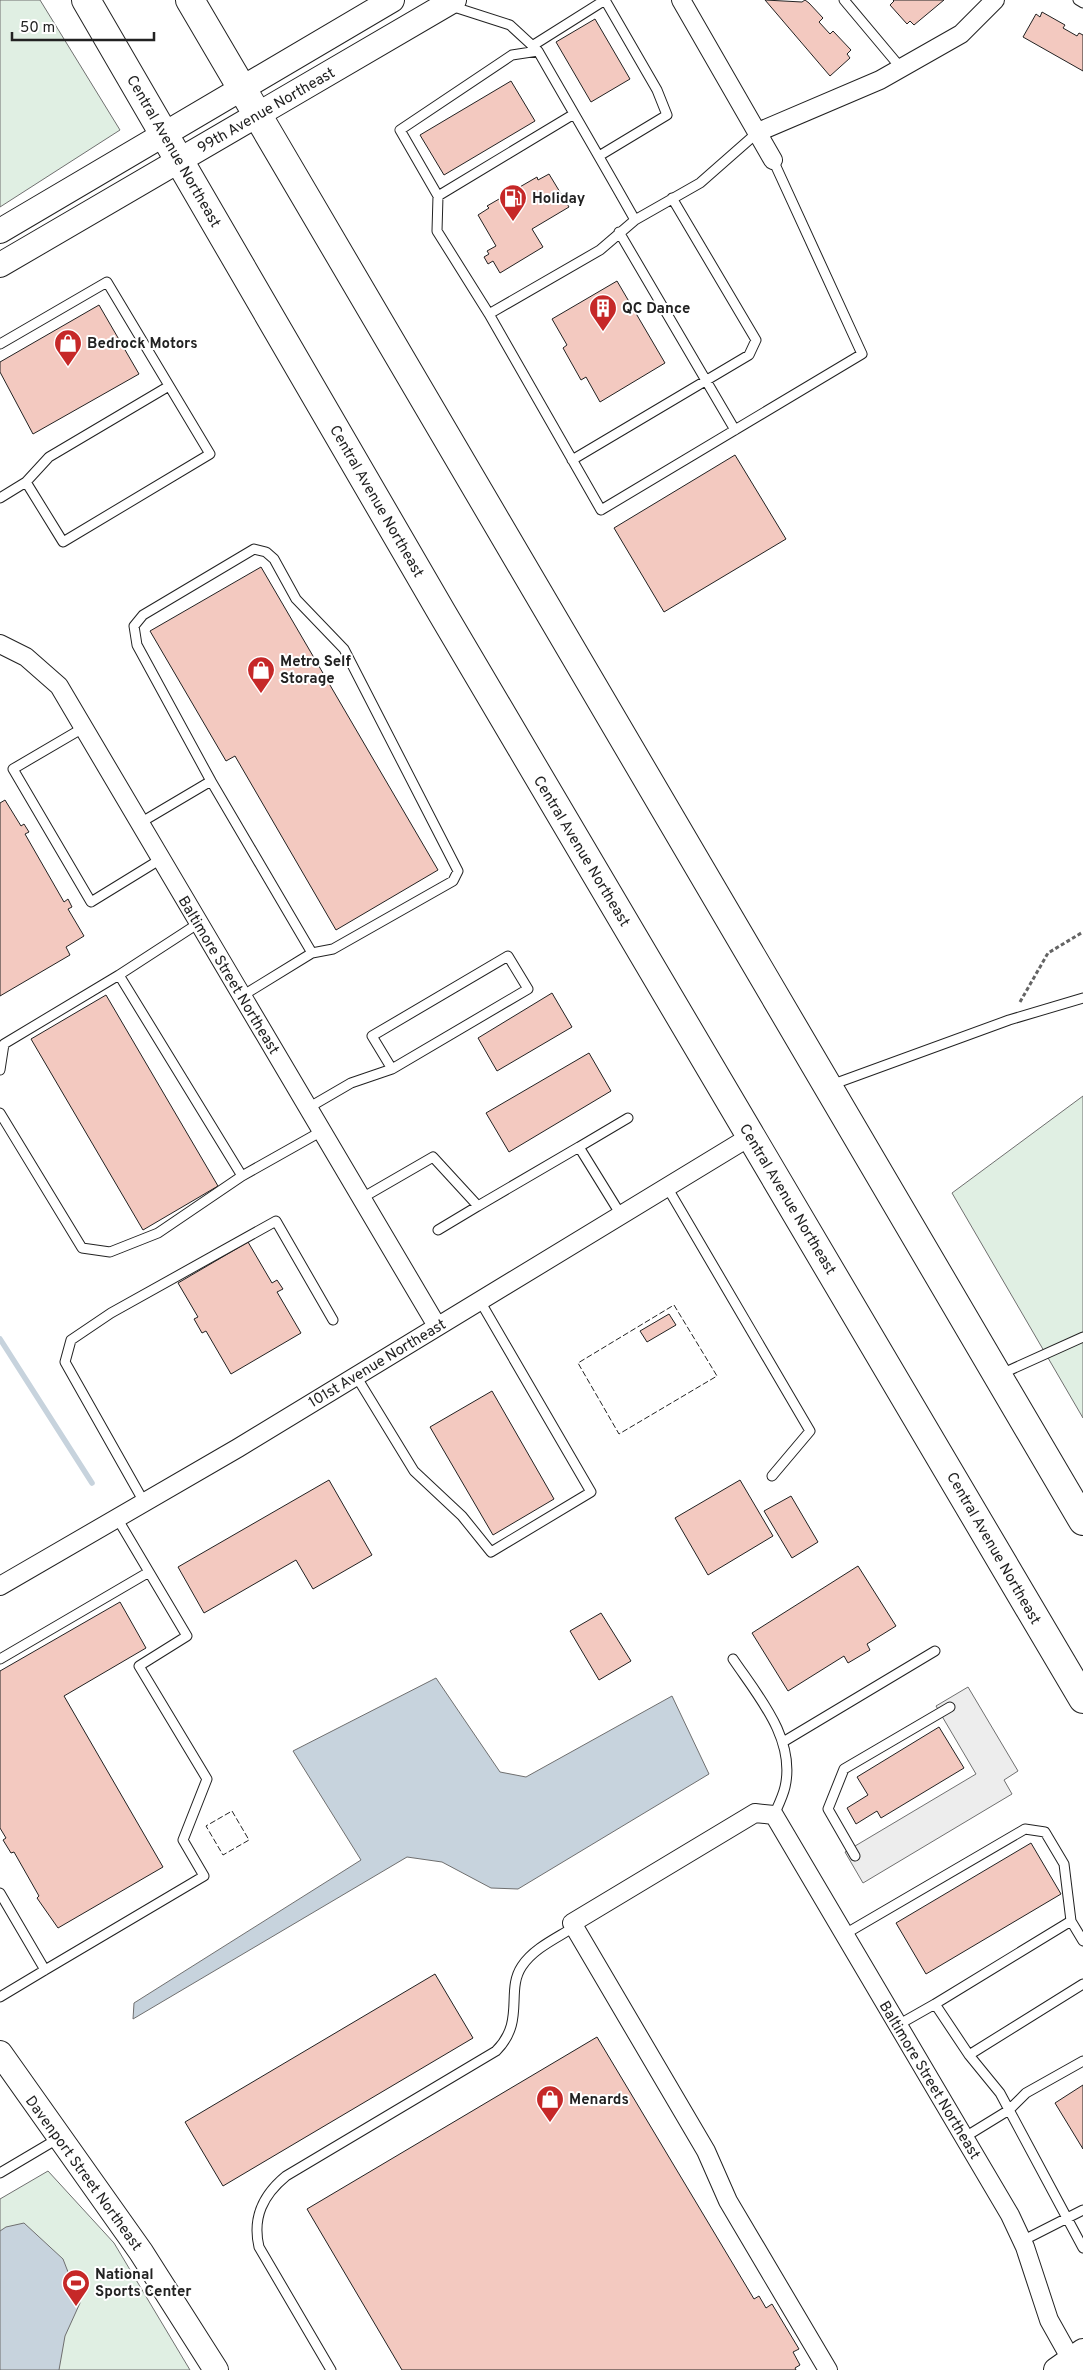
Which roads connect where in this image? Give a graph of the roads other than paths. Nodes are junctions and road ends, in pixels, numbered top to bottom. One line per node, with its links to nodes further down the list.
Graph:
1 (86, 0): 16 (highway, Central Avenue Northeast)
2 (190, 0): 12 (highway)
3 (392, 0): 12 (street, 99th Avenue Northeast)
4 (682, 0): 15 (street)
5 (844, 0): 11 (lane)
6 (995, 0): 11 (street)
7 (1078, 0): 9 (lane)
8 (451, 2): 10 (lane); 14 (street, 99th Avenue Northeast)
9 (1083, 3)
10 (535, 49): 13 (lane); 17 (lane); 20 (lane)
11 (901, 68): 15 (street)
12 (242, 87): 14 (highway); 16 (street, 99th Avenue Northeast)
13 (574, 114): 17 (lane); 20 (lane)
14 (258, 115): 18 (street, 99th Avenue Northeast); 46 (highway)
15 (758, 132): 19 (street); 21 (lane)
16 (165, 135): 18 (highway, Central Avenue Northeast); 23 (street, 99th Avenue Northeast)
17 (599, 156): 22 (lane)
18 (180, 160): 25 (street, 99th Avenue Northeast); 51 (highway, Central Avenue Northeast)
19 (773, 160): 30 (lane)
20 (438, 196): 26 (lane)
21 (672, 198): 22 (lane); 28 (lane)
22 (635, 220): 24 (lane)
23 (0, 231)
24 (619, 232): 26 (lane); 28 (lane)
25 (0, 266)
26 (489, 314): 31 (lane)
27 (0, 344): 29 (lane)
28 (706, 379): 30 (lane); 31 (lane)
29 (169, 386): 32 (lane); 32 (lane)
30 (735, 430): 31 (lane)
31 (572, 460)
32 (26, 482): 33 (lane)
33 (0, 498)
34 (0, 644): 35 (street, Baltimore Street Northeast)
35 (83, 728): 37 (street, Baltimore Street Northeast); 38 (lane)
36 (211, 781): 37 (lane); 40 (lane); 40 (lane)
37 (140, 823): 38 (street, Baltimore Street Northeast)
38 (161, 859): 39 (street, Baltimore Street Northeast)
39 (199, 923): 41 (lane); 42 (street, Baltimore Street Northeast)
40 (312, 953): 42 (lane)
41 (119, 975): 45 (lane); 53 (lane)
42 (242, 996): 47 (street, Baltimore Street Northeast)
43 (1083, 998): 46 (lane)
44 (392, 1069): 44 (lane); 47 (lane)
45 (0, 1070)
46 (827, 1087): 64 (highway)
47 (308, 1108): 50 (street, Baltimore Street Northeast)
48 (0, 1113): 53 (lane)
49 (628, 1118): 52 (lane)
50 (322, 1131): 53 (lane); 55 (street, Baltimore Street Northeast)
51 (751, 1136): 54 (street, 101st Avenue Northeast); 74 (highway, Central Avenue Northeast)
52 (579, 1147): 56 (lane); 57 (lane)
53 (242, 1176)
54 (667, 1187): 57 (street, 101st Avenue Northeast); 65 (lane)
55 (362, 1198): 56 (lane); 61 (street, Baltimore Street Northeast)
56 (478, 1206): 58 (lane)
57 (621, 1215): 59 (street, 101st Avenue Northeast)
58 (438, 1230)
59 (480, 1301): 61 (street, 101st Avenue Northeast); 63 (lane)
60 (333, 1320): 66 (lane)
61 (438, 1326): 63 (street, 101st Avenue Northeast)
62 (1083, 1337): 64 (lane)
63 (356, 1376): 66 (street, 101st Avenue Northeast)
64 (997, 1376): 68 (highway)
65 (772, 1476)
66 (144, 1502): 67 (street, 101st Avenue Northeast)
67 (117, 1518): 69 (lane); 70 (street, 101st Avenue Northeast)
68 (1083, 1521)
69 (149, 1572): 72 (lane); 84 (lane)
70 (0, 1586)
71 (935, 1651): 76 (lane)
72 (0, 1659)
73 (733, 1659): 76 (lane)
74 (1083, 1699)
75 (950, 1707): 78 (lane)
76 (783, 1742): 77 (lane)
77 (774, 1816): 81 (street); 82 (street, Baltimore Street Northeast)
78 (855, 1856)
79 (0, 1893): 84 (lane)
80 (1071, 1921): 82 (lane); 83 (lane); 87 (lane)
81 (574, 1927): 102 (lane); 103 (street)
82 (845, 1934): 88 (street, Baltimore Street Northeast)
83 (1083, 1940)
84 (45, 1970): 86 (lane)
85 (1083, 1984): 90 (lane)
86 (0, 1997)
87 (935, 2004): 88 (lane); 90 (lane)
88 (898, 2025): 93 (street, Baltimore Street Northeast)
89 (0, 2053): 94 (street, Davenport Street Northeast)
90 (969, 2055): 92 (lane)
91 (1083, 2061): 92 (lane)
92 (1009, 2110): 93 (lane); 97 (lane)
93 (965, 2137): 98 (street, Baltimore Street Northeast)
94 (59, 2138): 95 (lane); 101 (street, Davenport Street Northeast)
95 (0, 2173)
96 (1083, 2210): 97 (lane)
97 (1067, 2219): 98 (lane); 99 (lane)
98 (1022, 2241): 100 (street, Baltimore Street Northeast)
99 (1083, 2248)
100 (1072, 2363)
101 (216, 2370)
102 (331, 2370)
103 (828, 2370)

